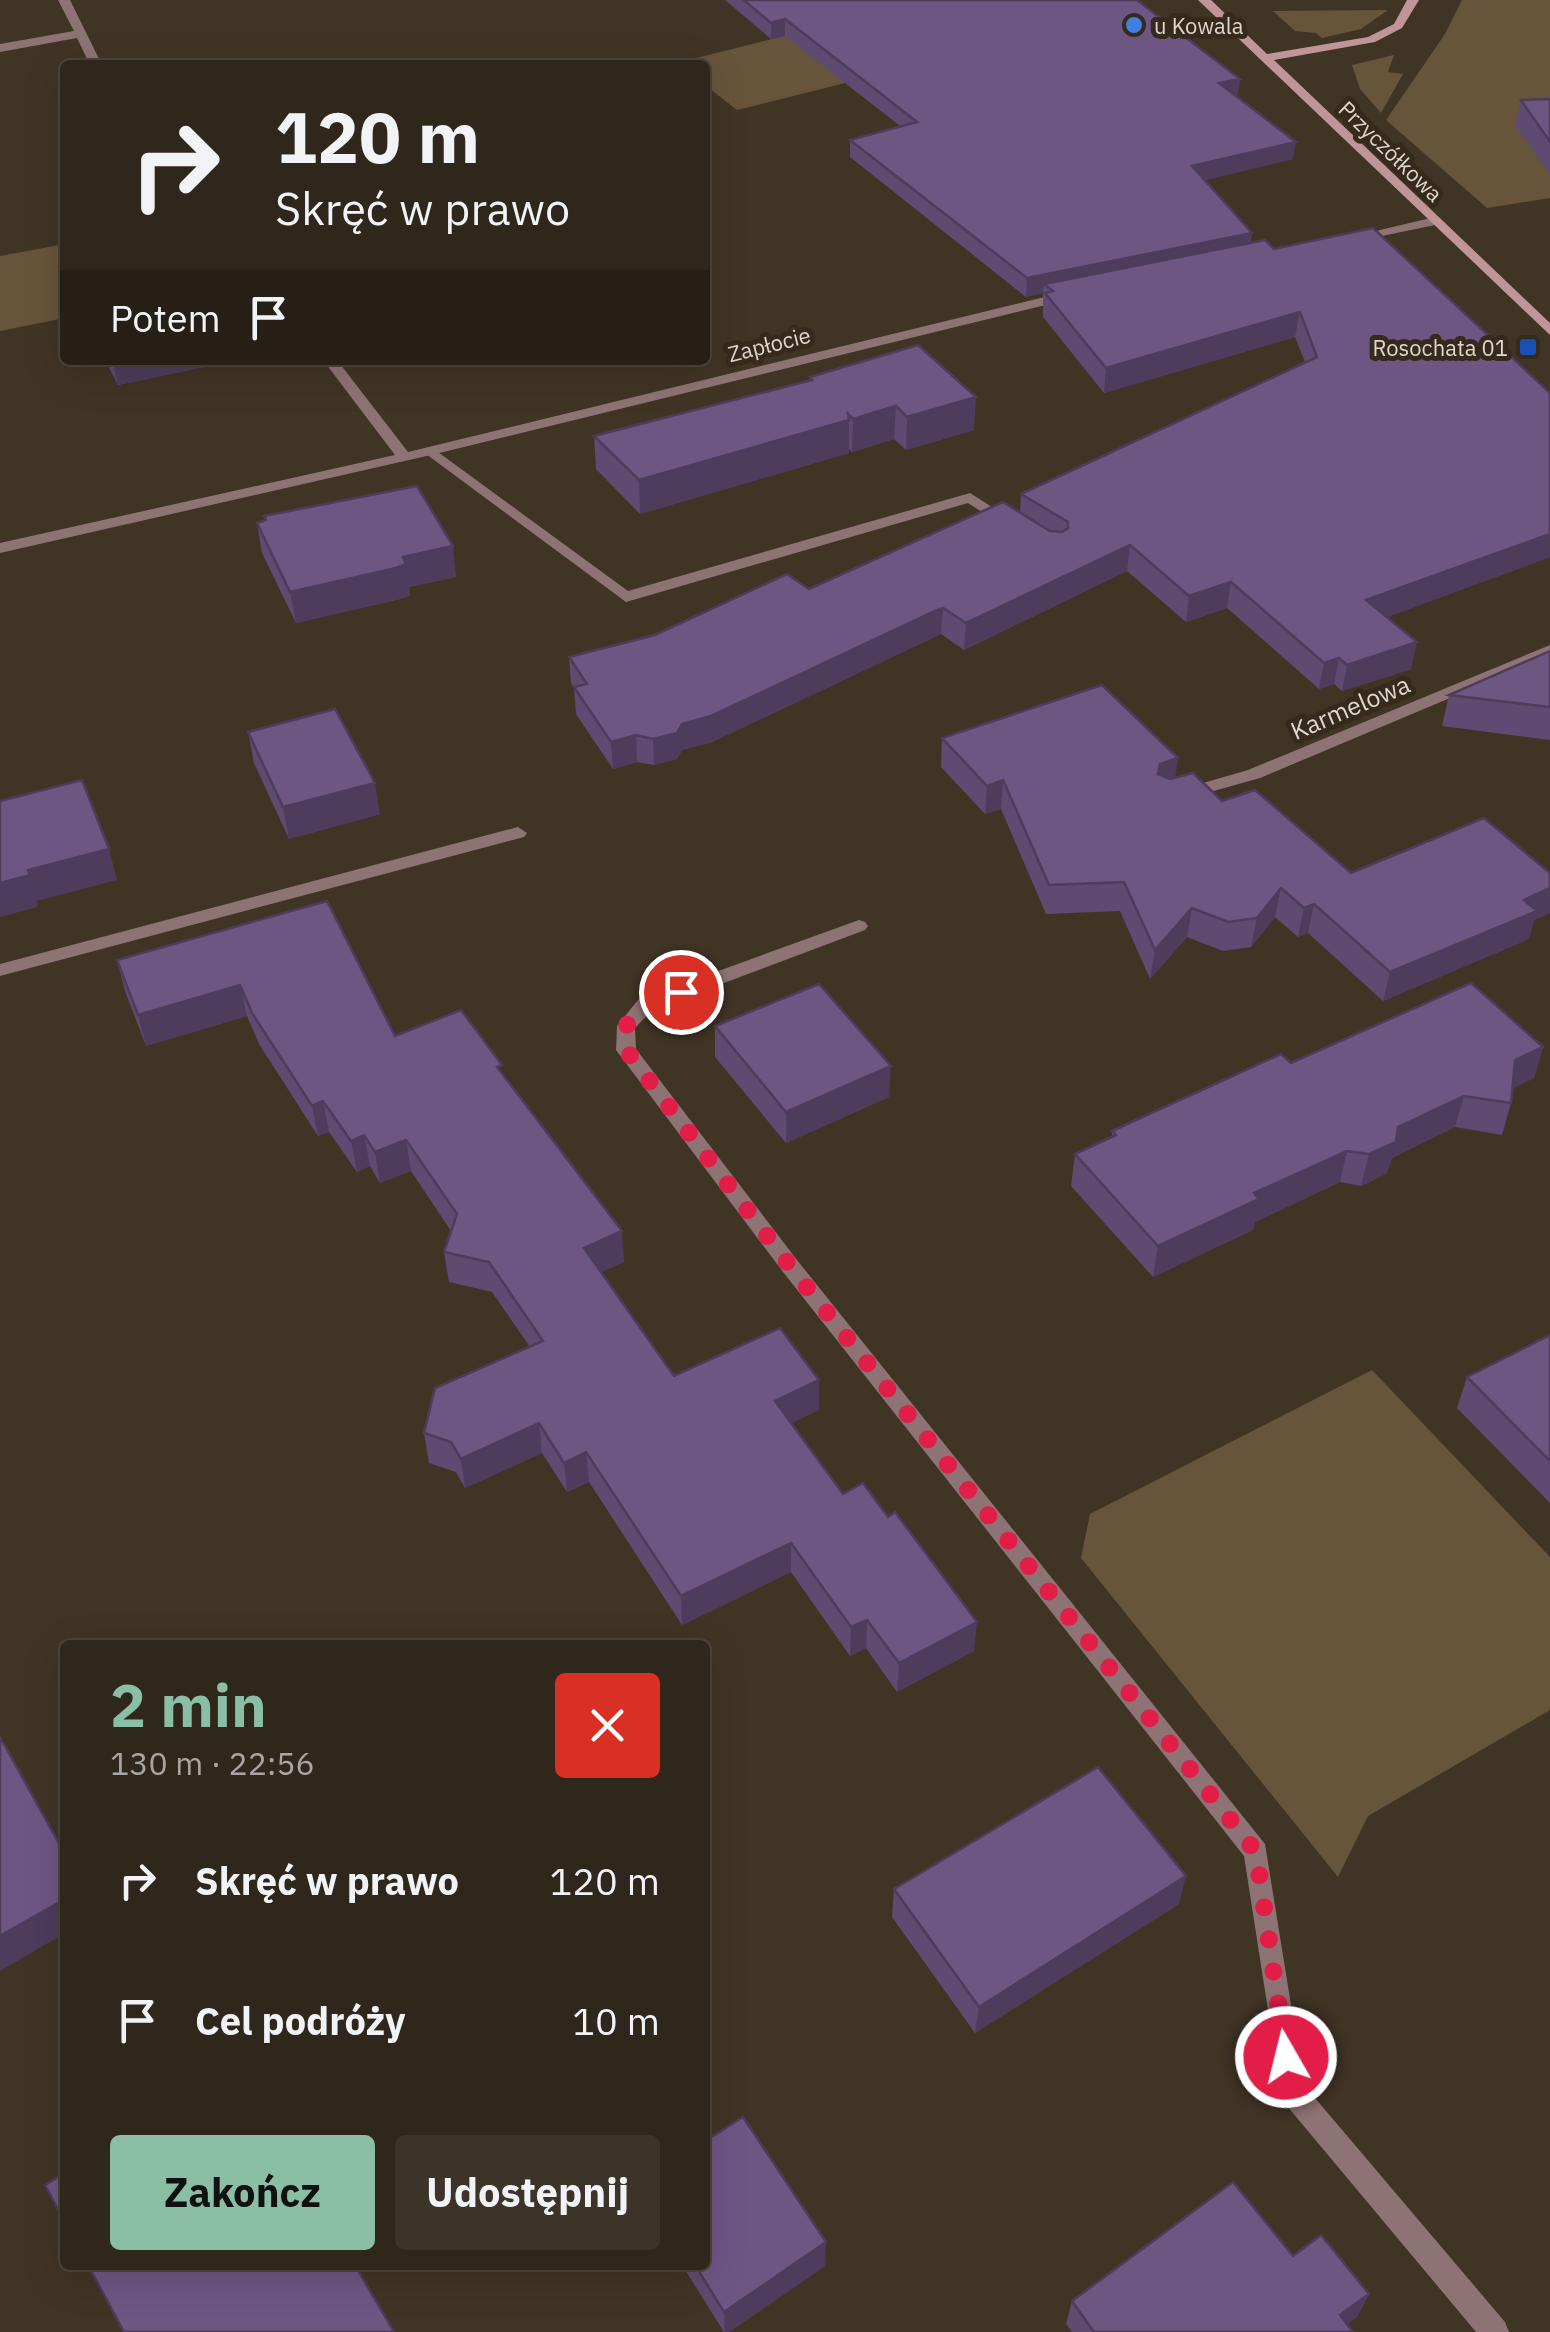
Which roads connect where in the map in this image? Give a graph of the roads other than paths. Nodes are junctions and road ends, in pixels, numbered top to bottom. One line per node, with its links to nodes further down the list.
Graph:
1 (64, 0): 4 (street)
2 (1204, 0): 6 (street, Przyczółkowa)
3 (1413, 0): 6 (street)
4 (80, 34): 5 (street); 7 (street)
5 (0, 48)
6 (1265, 58): 8 (street, Przyczółkowa)
7 (93, 60)
8 (1435, 221): 9 (street); 11 (street, Przyczółkowa)
9 (1336, 242)
10 (1074, 294): 13 (street, Zapłocie)
11 (1550, 331)
12 (334, 365): 14 (street)
13 (431, 451): 14 (street, Zapłocie); 15 (street)
14 (404, 458): 16 (street, Zapłocie)
15 (1026, 534)
16 (0, 548)
17 (1550, 650): 18 (street, Karmelowa)
18 (1165, 799)
19 (518, 833): 21 (street)
20 (859, 926): 22 (street)
21 (0, 970)
22 (1495, 2332)

